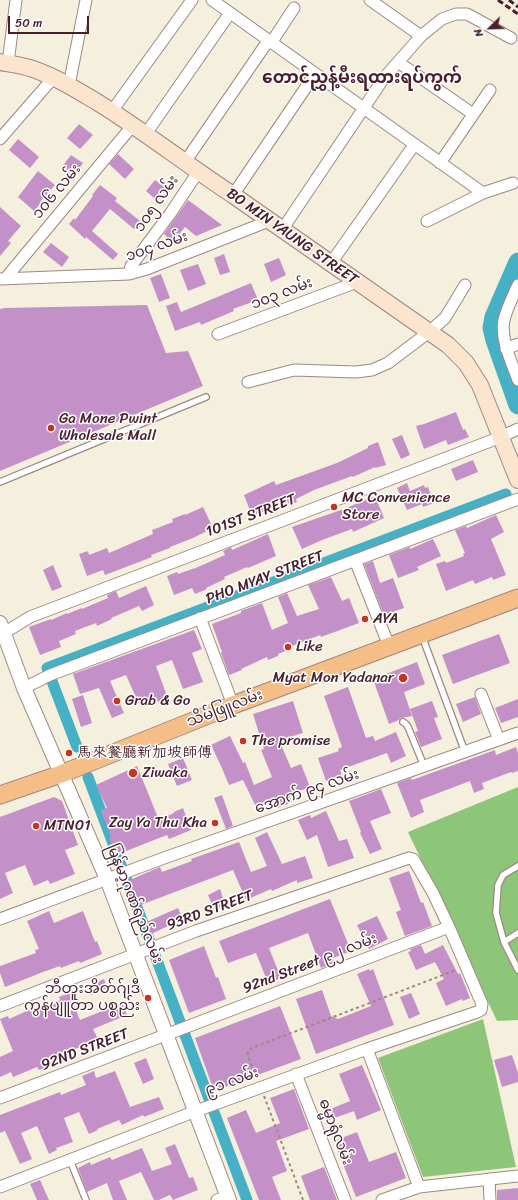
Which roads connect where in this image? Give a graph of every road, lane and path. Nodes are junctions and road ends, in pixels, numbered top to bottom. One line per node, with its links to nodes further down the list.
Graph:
1 (16, 0): 11 (street)
2 (86, 0): 15 (street)
3 (192, 0): 18 (street)
4 (212, 0): 7 (street)
5 (370, 0): 8 (street)
6 (294, 8): 10 (street)
7 (230, 13): 10 (street); 20 (street, ၁၀၆ လမ်း)
8 (421, 36): 9 (street); 12 (street)
9 (511, 38)
10 (270, 42): 13 (street); 23 (street)
11 (4, 62): 14 (main road, BO MIN YAUNG STREET)
12 (398, 62): 17 (street); 19 (street)
13 (315, 74): 17 (street); 28 (street)
14 (54, 77): 15 (main road, BO MIN YAUNG STREET); 21 (street)
15 (69, 85): 18 (main road, BO MIN YAUNG STREET)
16 (490, 90): 19 (street)
17 (364, 109): 22 (street); 30 (street)
18 (112, 111): 20 (main road, BO MIN YAUNG STREET)
19 (473, 114): 24 (street)
20 (139, 130): 23 (main road, BO MIN YAUNG STREET); 33 (street, ၁၀၆ လမ်း)
21 (0, 139)
22 (414, 145): 24 (street); 31 (street)
23 (185, 162): 25 (main road, BO MIN YAUNG STREET)
24 (440, 163): 27 (street)
25 (198, 172): 28 (main road, BO MIN YAUNG STREET); 32 (street, ၁၀၅ လမ်း)
26 (513, 183): 27 (street)
27 (483, 193): 29 (street)
28 (233, 195): 30 (main road, BO MIN YAUNG STREET)
29 (427, 222)
30 (276, 225): 31 (main road, BO MIN YAUNG STREET); 32 (street, ၁၀၄ လမ်း)
31 (331, 263): 34 (main road, BO MIN YAUNG STREET)
32 (129, 274): 33 (street, ၁၀၄ လမ်း)
33 (3, 279)
34 (357, 282): 37 (main road, BO MIN YAUNG STREET); 38 (street, ၁၀၃ လမ်း)
35 (466, 285): 37 (street)
36 (518, 285): 40 (street)
37 (429, 332): 42 (street); 44 (main road, BO MIN YAUNG STREET)
38 (218, 334)
39 (518, 344): 40 (street)
40 (506, 349): 41 (street)
41 (518, 380)
42 (248, 382)
43 (206, 397): 46 (lane)
44 (511, 432): 45 (main road, BO MIN YAUNG STREET); 51 (street, 101ST STREET)
45 (518, 480)
46 (0, 482)
47 (518, 499): 48 (street, PHO MYAY STREET)
48 (355, 560): 50 (street, PHO MYAY STREET); 53 (street)
49 (518, 598): 52 (main road, သိမ်ဖြူလမ်း)
50 (200, 618): 54 (street, PHO MYAY STREET); 56 (street)
51 (1, 630): 54 (street, မြန်မာ့ဂုဏ်ရည်လမ်း)
52 (421, 634): 53 (main road, သိမ်ဖြူလမ်း); 60 (lane)
53 (389, 646): 56 (main road, သိမ်ဖြူလမ်း)
54 (24, 688): 62 (street, မြန်မာ့ဂုဏ်ရည်လမ်း)
55 (481, 694): 59 (street)
56 (233, 705): 62 (main road, သိမ်ဖြူလမ်း)
57 (403, 722): 61 (lane)
58 (518, 733): 59 (street, အောက် ၉၄ လမ်း)
59 (499, 740): 60 (street, အောက် ၉၄ လမ်း)
60 (465, 752): 61 (street, အောက် ၉၄ လမ်း)
61 (424, 767): 65 (street, အောက် ၉၄ လမ်း)
62 (61, 774): 63 (main road, သိမ်ဖြူလမ်း); 65 (street, မြန်မာ့ဂုဏ်ရည်လမ်း)
63 (0, 795)
64 (518, 866): 69 (lane)
65 (107, 879): 66 (street, အောက် ၉၄ လမ်း); 70 (street, မြန်မာ့ဂုဏ်ရည်လမ်း)
66 (0, 919)
67 (450, 927): 70 (street, 93RD STREET); 71 (street); 74 (street, 92nd Street ၉၂ လမ်း)
68 (518, 933): 69 (lane)
69 (504, 942): 72 (lane)
70 (136, 954): 73 (street, 93RD STREET); 75 (street, မြန်မာ့ဂုဏ်ရည်လမ်း)
71 (465, 966): 76 (street, ၉၁ လမ်း); 78 (path)
72 (518, 970)
73 (0, 1006)
74 (186, 1027): 75 (street, 92ND STREET)
75 (166, 1035): 79 (street, 92ND STREET); 80 (street, မြန်မာ့ဂုဏ်ရည်လမ်း)
76 (367, 1049): 77 (street, ၉၁ လမ်း); 85 (street)
77 (296, 1074): 78 (street, ၉၁ လမ်း); 89 (street, ဓမ္မာရုံလမ်း)
78 (260, 1087): 80 (street, ၉၁ လမ်း); 88 (path)
79 (0, 1098)
80 (196, 1111): 81 (street, ၉၁ လမ်း); 86 (street, မြန်မာ့ဂုဏ်ရည်လမ်း)
81 (70, 1160): 84 (street, ၉၁ လမ်း); 87 (lane)
82 (518, 1176): 83 (street)
83 (489, 1179): 85 (street); 91 (street)
84 (0, 1187)
85 (419, 1187): 90 (street)
86 (225, 1199)
87 (86, 1200)
88 (303, 1200)
89 (345, 1200)
90 (382, 1200)
91 (490, 1200)

